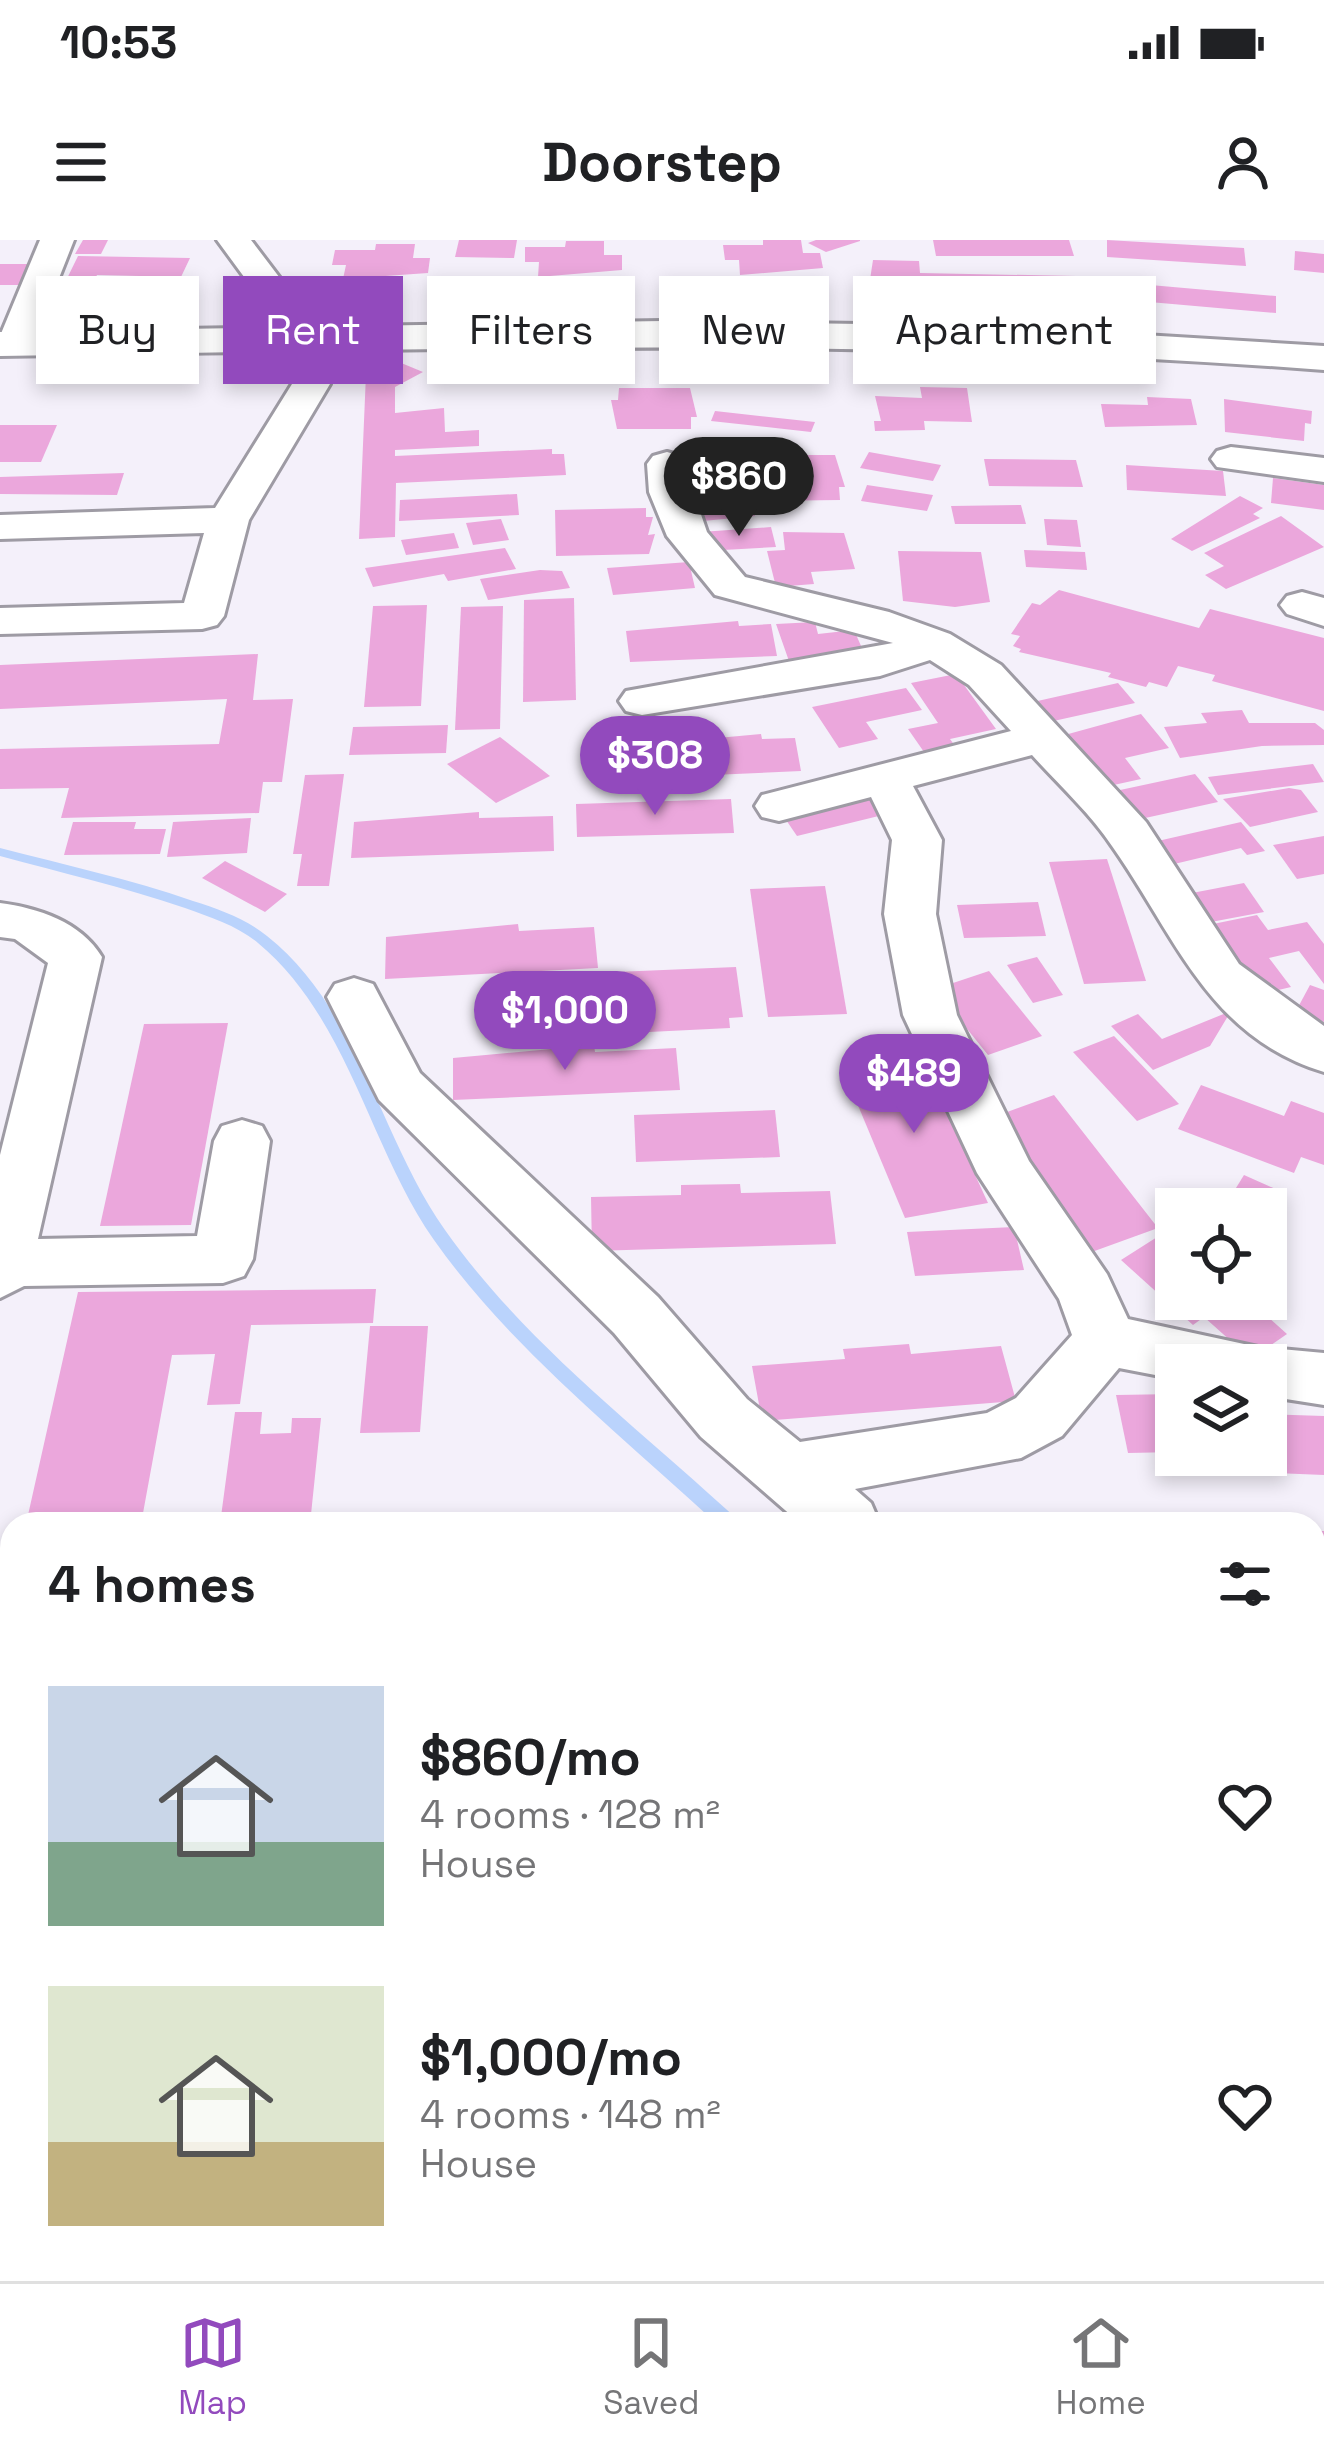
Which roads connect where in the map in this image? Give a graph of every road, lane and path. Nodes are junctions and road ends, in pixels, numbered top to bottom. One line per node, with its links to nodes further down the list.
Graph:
1 (234, 240): 3 (street)
2 (42, 248): 6 (street)
3 (278, 276)
4 (403, 339): 7 (main road)
5 (223, 341): 6 (main road)
6 (8, 344)
7 (1324, 358)
8 (310, 384): 12 (street)
9 (1231, 459): 11 (street)
10 (667, 464): 15 (street)
11 (1324, 470)
12 (228, 520): 13 (street); 14 (street)
13 (0, 527)
14 (0, 621)
15 (934, 643): 16 (street); 17 (street)
16 (642, 701)
17 (1044, 736): 18 (street); 22 (street)
18 (885, 777): 19 (street); 26 (street)
19 (778, 806)
20 (0, 920): 23 (street)
21 (354, 998): 30 (street)
22 (1324, 1052)
23 (22, 1076): 25 (street)
24 (242, 1141): 25 (street)
25 (1, 1268)
26 (1106, 1340): 27 (street); 30 (street)
27 (1155, 1349)
28 (1287, 1373): 29 (street)
29 (1324, 1379)
30 (789, 1472): 31 (street)
31 (834, 1512)

